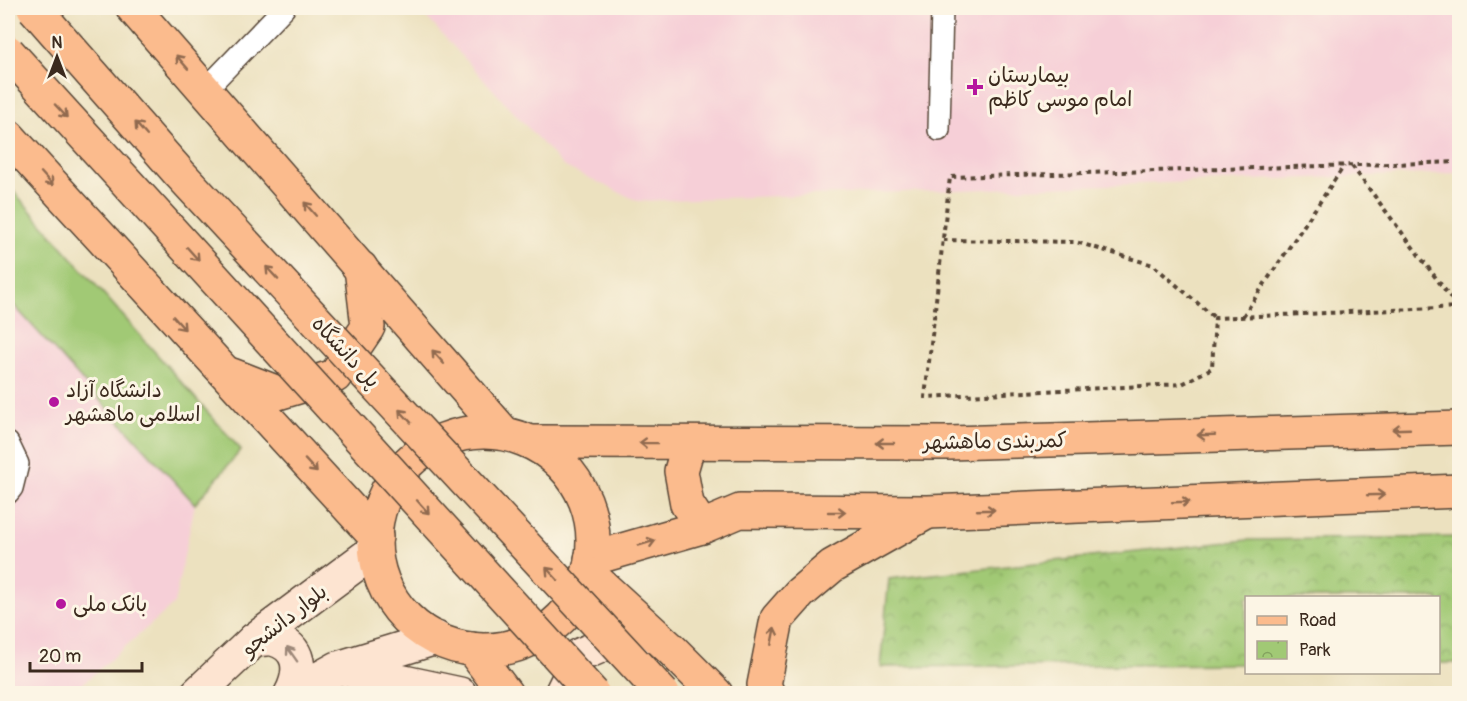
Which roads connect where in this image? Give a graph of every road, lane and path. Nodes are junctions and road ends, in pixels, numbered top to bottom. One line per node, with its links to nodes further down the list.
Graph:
1 (34, 8): 39 (main road, پل دانشگاه, one-way to 1, bridge)
2 (134, 8): 6 (main road, one-way to 2)
3 (284, 8): 6 (lane)
4 (942, 8): 7 (lane)
5 (8, 52): 38 (main road, one-way to 38, bridge)
6 (206, 89): 13 (main road, one-way to 6)
7 (939, 130)
8 (8, 136): 17 (main road, one-way to 17)
9 (1460, 162): 11 (path)
10 (1345, 165): 11 (path); 12 (path); 15 (path)
11 (1352, 165): 14 (path)
12 (943, 240): 16 (path); 16 (path)
13 (361, 268): 17 (main road); 19 (main road, one-way to 13)
14 (1458, 307): 15 (path)
15 (1243, 317): 16 (path)
16 (1215, 318)
17 (222, 371): 26 (main road, one-way to 26)
18 (1460, 428): 21 (main road, کمربندی ماهشهر, one-way to 21)
19 (517, 437): 21 (main road, کمربندی ماهشهر, one-way to 19); 26 (main road, کمربندی ماهشهر); 27 (main road)
20 (8, 443): 23 (lane)
21 (689, 443): 25 (main road)
22 (1460, 491): 24 (main road, one-way to 22)
23 (8, 493)
24 (928, 512): 25 (main road, one-way to 24); 41 (main road, one-way to 24)
25 (702, 527): 27 (main road, one-way to 25)
26 (375, 544): 28 (main road); 29 (main road, بلوار دانشجو)
27 (590, 566): 30 (main road); 31 (main road)
28 (436, 638): 30 (main road); 32 (main road)
29 (254, 640): 33 (main road, بلوار دانشجو); 34 (main road, one-way to 29)
30 (472, 649): 36 (main road)
31 (672, 650): 37 (main road); 40 (main road)
32 (339, 668): 34 (main road); 35 (main road)
33 (197, 693)
34 (291, 693)
35 (460, 693)
36 (506, 693)
37 (561, 693)
38 (593, 693)
39 (663, 693)
40 (716, 693)
41 (768, 693)

